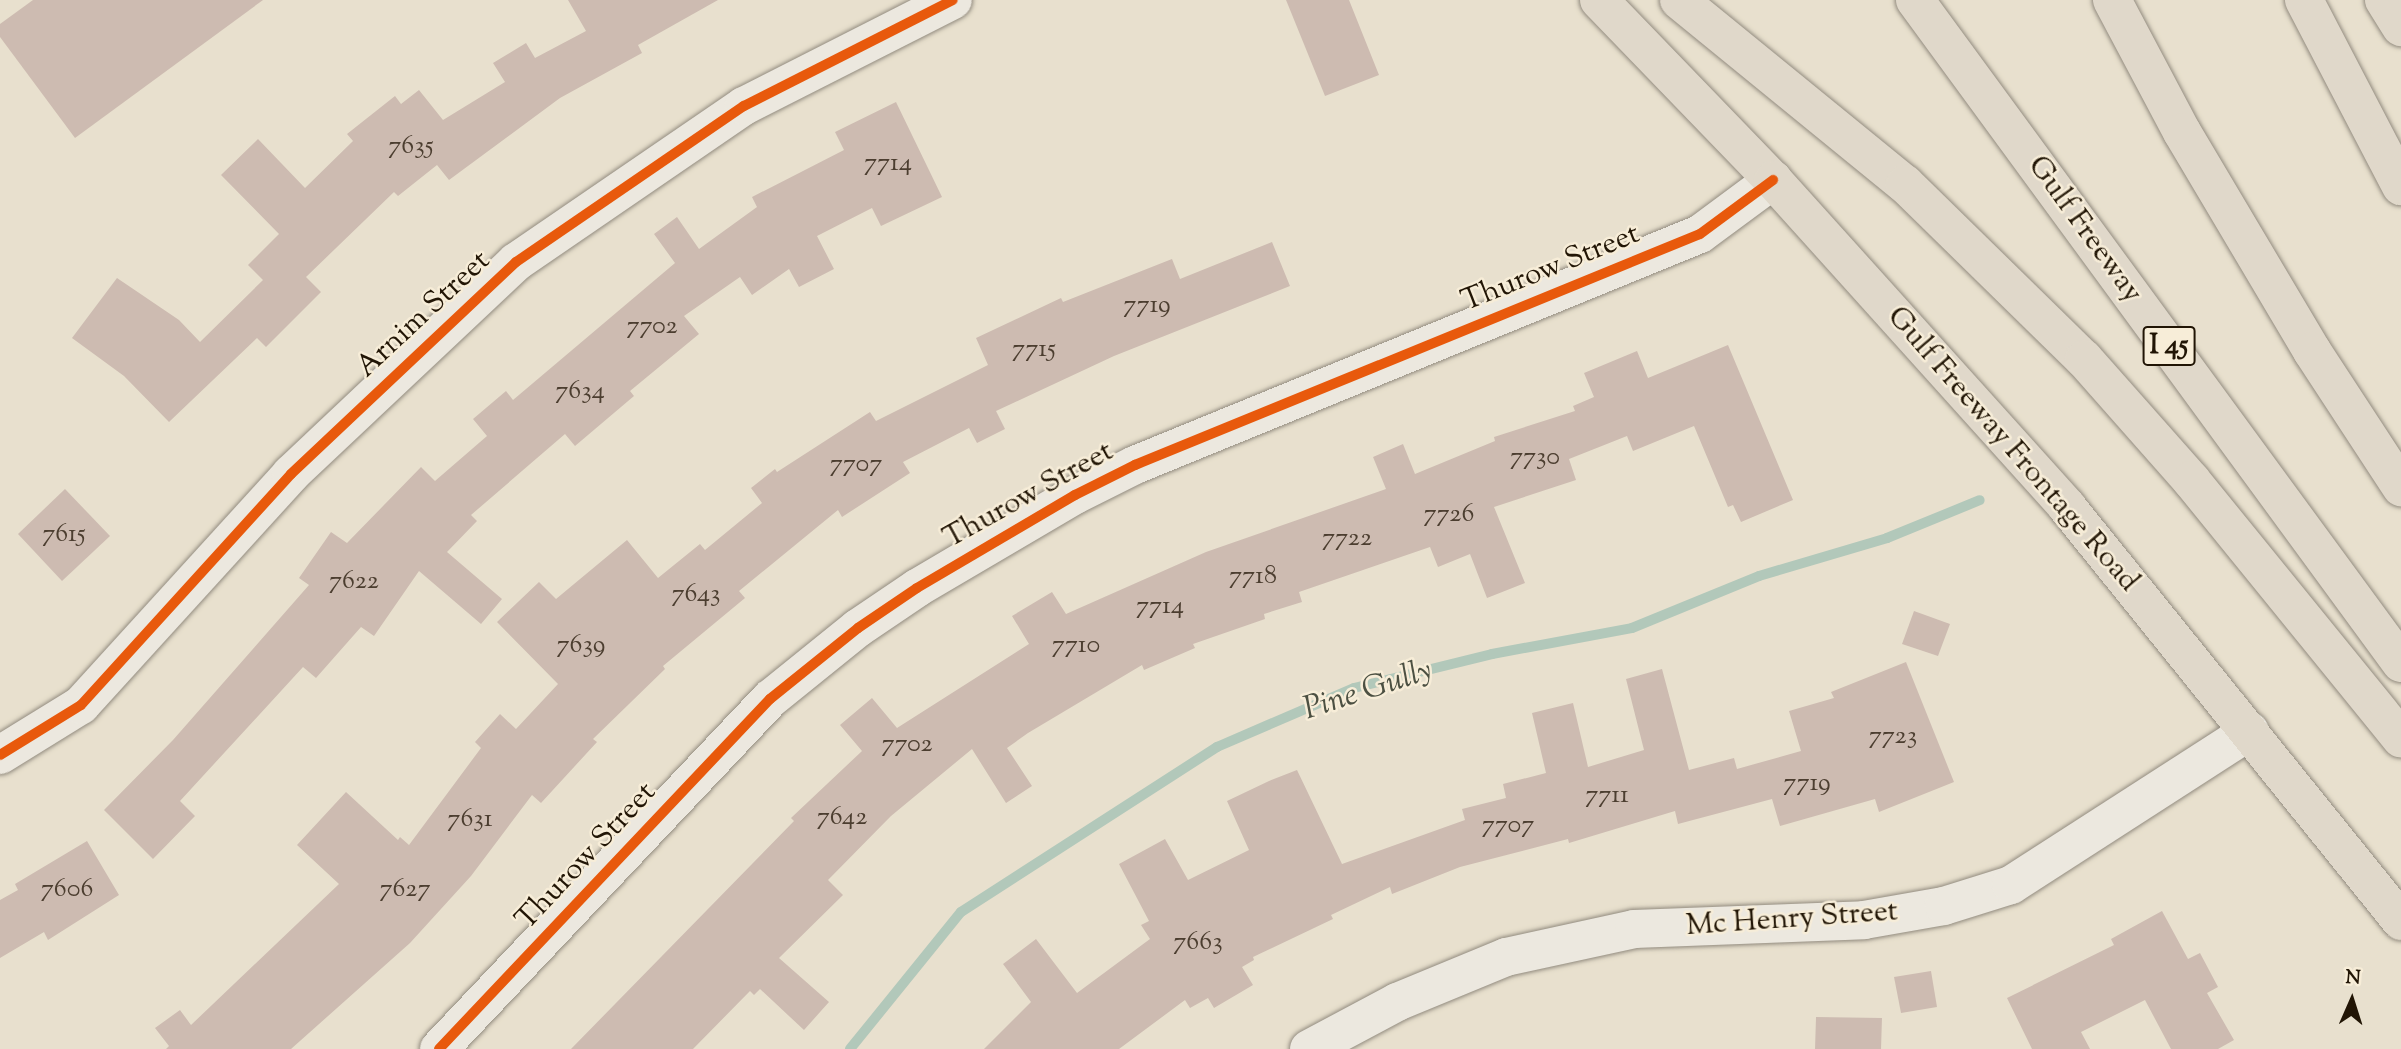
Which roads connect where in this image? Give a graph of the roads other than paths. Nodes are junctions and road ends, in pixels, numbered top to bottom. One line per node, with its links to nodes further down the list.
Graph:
1 (953, 0): 16 (street, Arnim Street)
2 (1599, 0): 10 (main road, Gulf Freeway Frontage Road)
3 (1679, 0): 15 (main road)
4 (1909, 0): 8 (main road, Gulf Freeway)
5 (2112, 0): 12 (main road)
6 (2304, 0): 11 (main road)
7 (2384, 0): 9 (main road)
8 (1926, 15): 13 (main road, Gulf Freeway / I 45)
9 (2401, 27)
10 (1773, 180): 14 (main road, Gulf Freeway Frontage Road); 18 (street, Thurow Street)
11 (2401, 186)
12 (2401, 488)
13 (2401, 663)
14 (2250, 731): 17 (main road, Gulf Freeway Frontage Road); 19 (street, Mc Henry Street)
15 (2401, 738)
16 (0, 755)
17 (2401, 921)
18 (439, 1049)
19 (1309, 1049)

